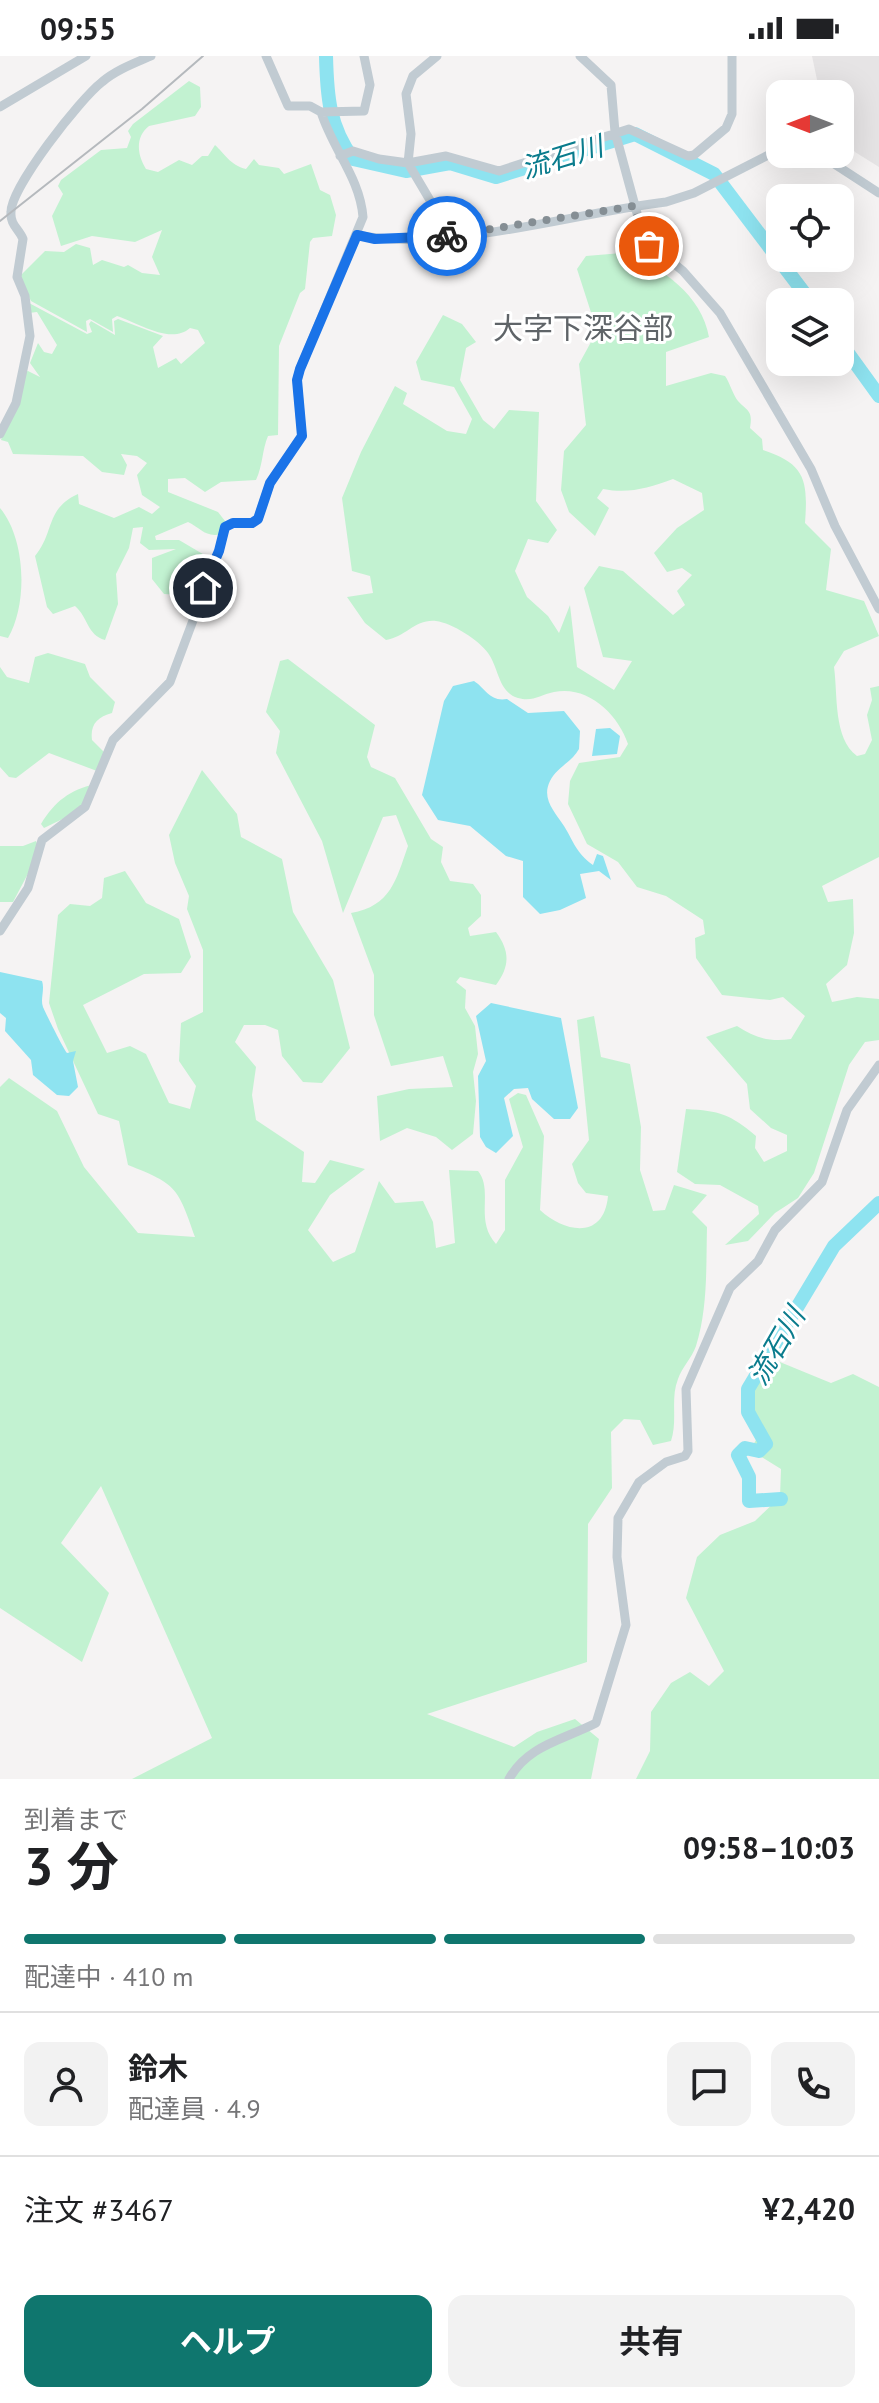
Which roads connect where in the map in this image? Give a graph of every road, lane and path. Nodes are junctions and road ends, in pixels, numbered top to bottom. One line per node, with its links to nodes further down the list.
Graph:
1 (86, 56): 8 (street)
2 (151, 56): 19 (street)
3 (266, 56): 9 (street)
4 (364, 56): 9 (street)
5 (437, 56): 13 (street)
6 (580, 56): 10 (street)
7 (732, 56): 10 (street)
8 (0, 107)
9 (321, 112): 11 (street)
10 (615, 132): 13 (street); 16 (street)
11 (340, 156): 13 (street); 17 (street)
12 (766, 156): 16 (street)
13 (410, 167): 18 (street)
14 (841, 168): 15 (street)
15 (879, 193)
16 (634, 206): 18 (street); 20 (street)
17 (357, 235): 18 (street); 21 (street)
18 (436, 238)
19 (0, 434)
20 (879, 609)
21 (0, 931)
22 (879, 1065): 23 (street)
23 (509, 1779)

